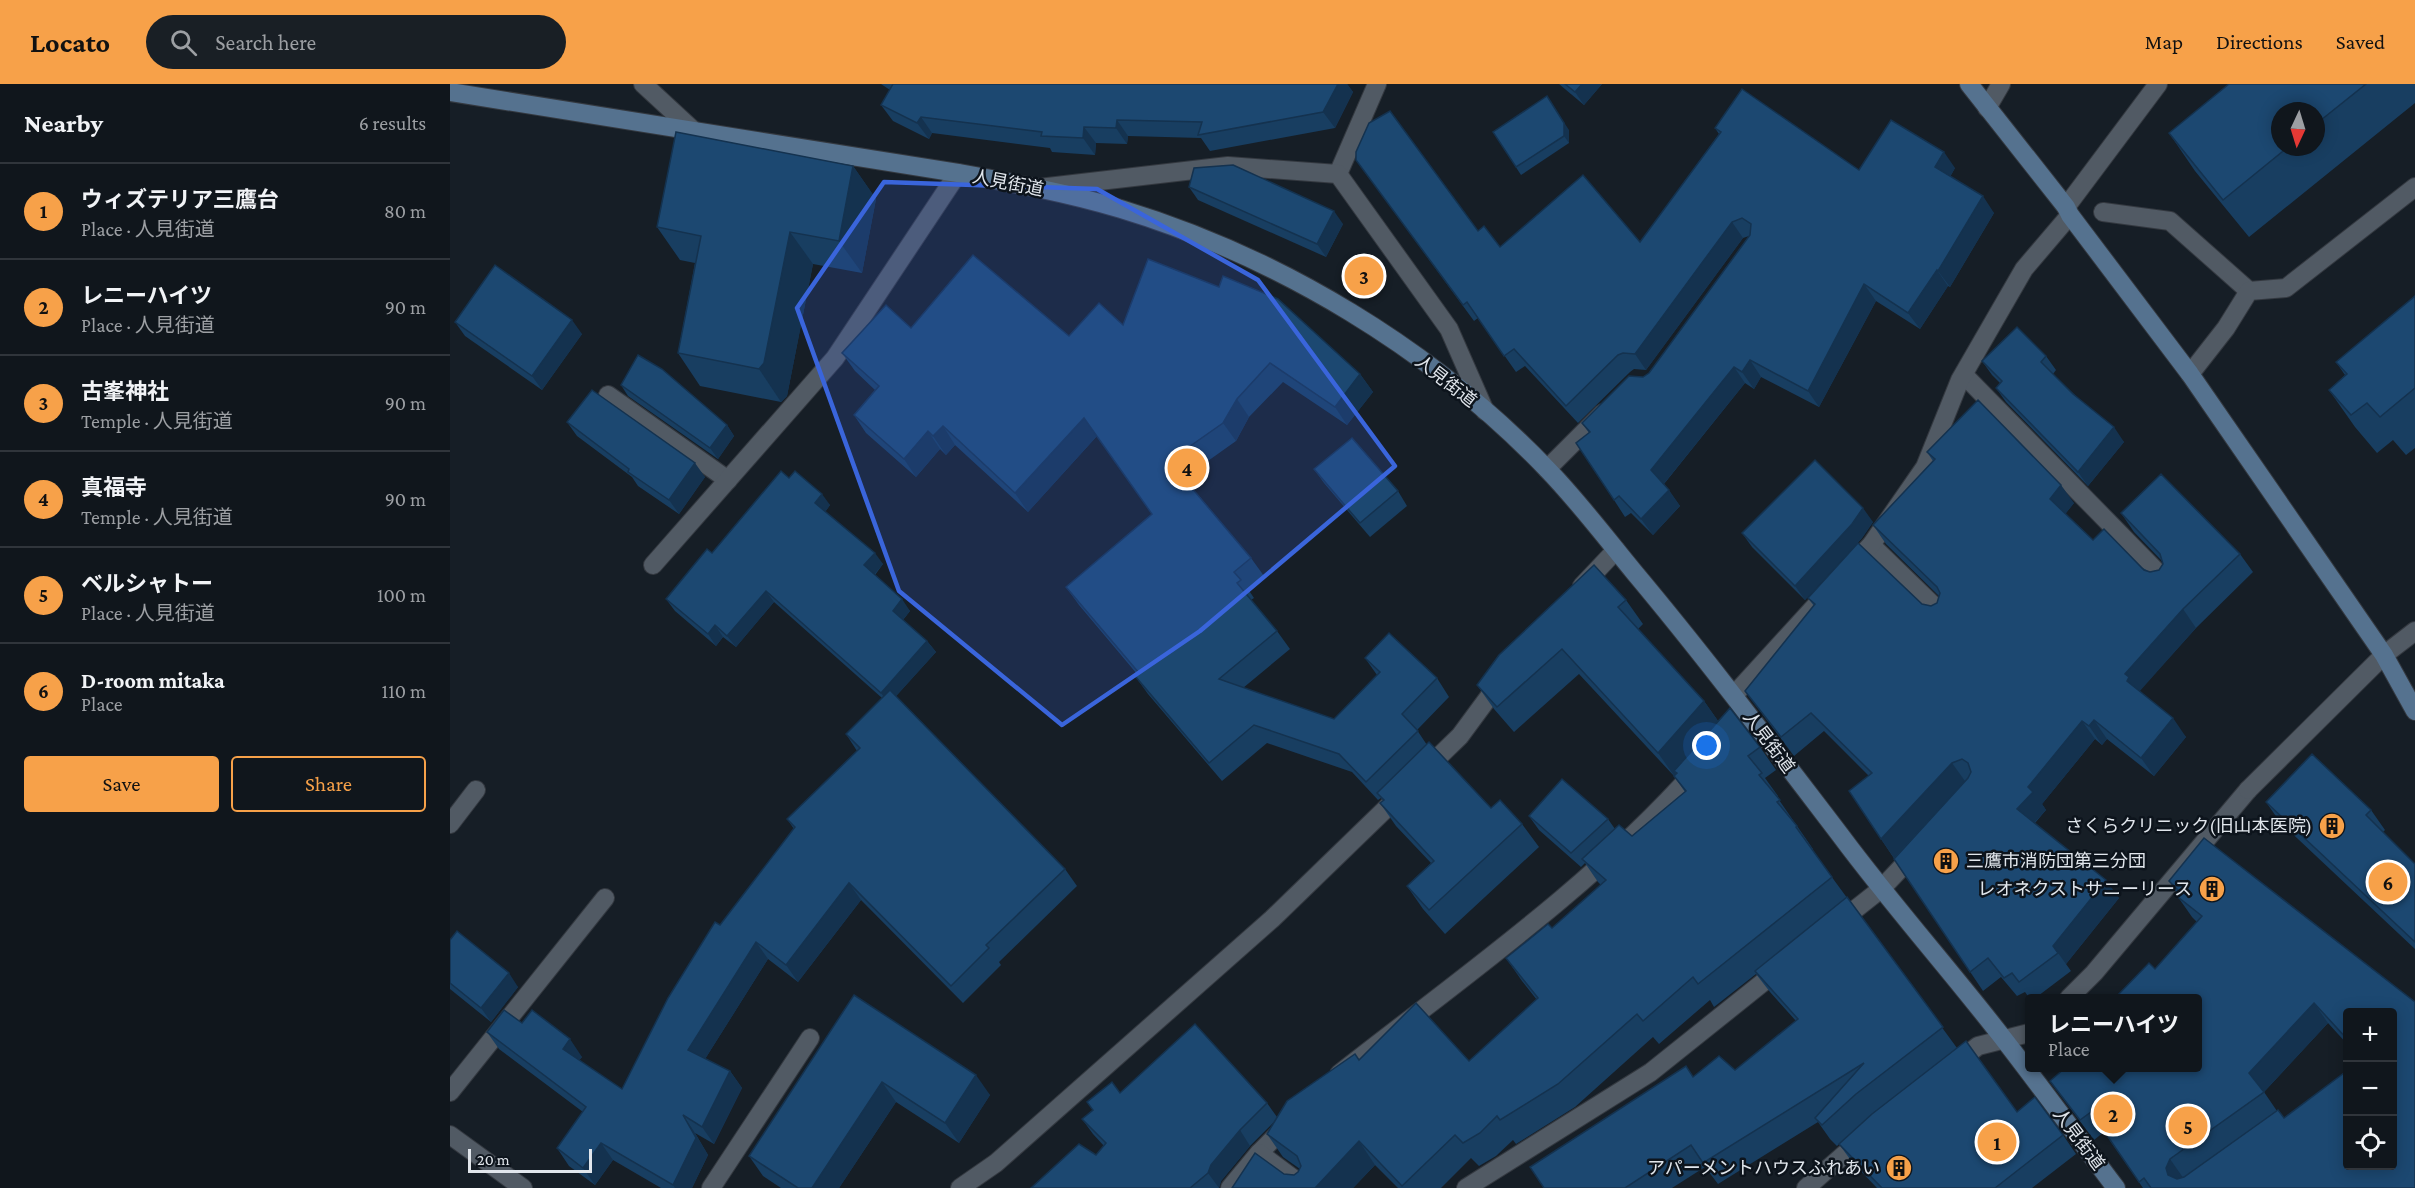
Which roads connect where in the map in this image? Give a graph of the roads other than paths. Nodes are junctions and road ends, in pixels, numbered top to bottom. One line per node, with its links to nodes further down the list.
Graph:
1 (643, 84): 8 (street)
2 (1377, 84): 10 (street)
3 (1969, 84): 7 (main road)
4 (2001, 84): 7 (street)
5 (2158, 84): 13 (street)
6 (450, 92): 8 (main road, 人見街道)
7 (1987, 108): 13 (main road)
8 (694, 131): 9 (main road, 人見街道)
9 (958, 173): 12 (main road, 人見街道); 22 (street)
10 (1338, 174): 12 (street); 20 (street)
11 (2415, 187): 15 (street)
12 (1037, 188): 20 (main road, 人見街道)
13 (2068, 211): 16 (main road); 17 (street)
14 (2103, 212): 15 (street)
15 (2248, 291): 16 (street)
16 (2190, 374): 30 (main road)
17 (1964, 375): 23 (street); 26 (street)
18 (608, 395): 22 (street)
19 (1612, 404): 21 (street)
20 (1485, 411): 21 (main road, 人見街道)
21 (1547, 469): 24 (main road, 人見街道)
22 (728, 480): 25 (street)
23 (1871, 545): 28 (street); 32 (street)
24 (1616, 550): 27 (street); 32 (main road, 人見街道)
25 (653, 565)
26 (2165, 580)
27 (1567, 602)
28 (1942, 614)
29 (2415, 631): 30 (street)
30 (2384, 656): 33 (main road); 44 (street)
31 (1514, 663): 59 (street)
32 (1734, 695): 34 (main road, 人見街道)
33 (2415, 711)
34 (1747, 713): 35 (street); 40 (main road, 人見街道)
35 (1732, 730)
36 (1708, 756): 51 (street)
37 (476, 790): 38 (street)
38 (450, 824)
39 (1931, 836): 40 (street)
40 (1881, 889): 42 (street); 47 (main road, 人見街道)
41 (605, 898): 52 (street)
42 (1826, 933)
43 (1798, 955): 62 (street)
44 (2074, 994)
45 (2025, 1034): 47 (street)
46 (810, 1038): 58 (street)
47 (2004, 1040): 48 (main road, 人見街道); 50 (street)
48 (2025, 1068)
49 (2028, 1072): 64 (main road, 人見街道)
50 (1942, 1074)
51 (1324, 1086)
52 (450, 1092)
53 (1300, 1111): 56 (street)
54 (1878, 1124): 63 (street)
55 (450, 1135): 57 (street)
56 (1260, 1153): 60 (street); 61 (street)
57 (523, 1188)
58 (711, 1188)
59 (960, 1188)
60 (1230, 1188)
61 (1306, 1188)
62 (1466, 1188)
63 (1806, 1188)
64 (2116, 1188)

